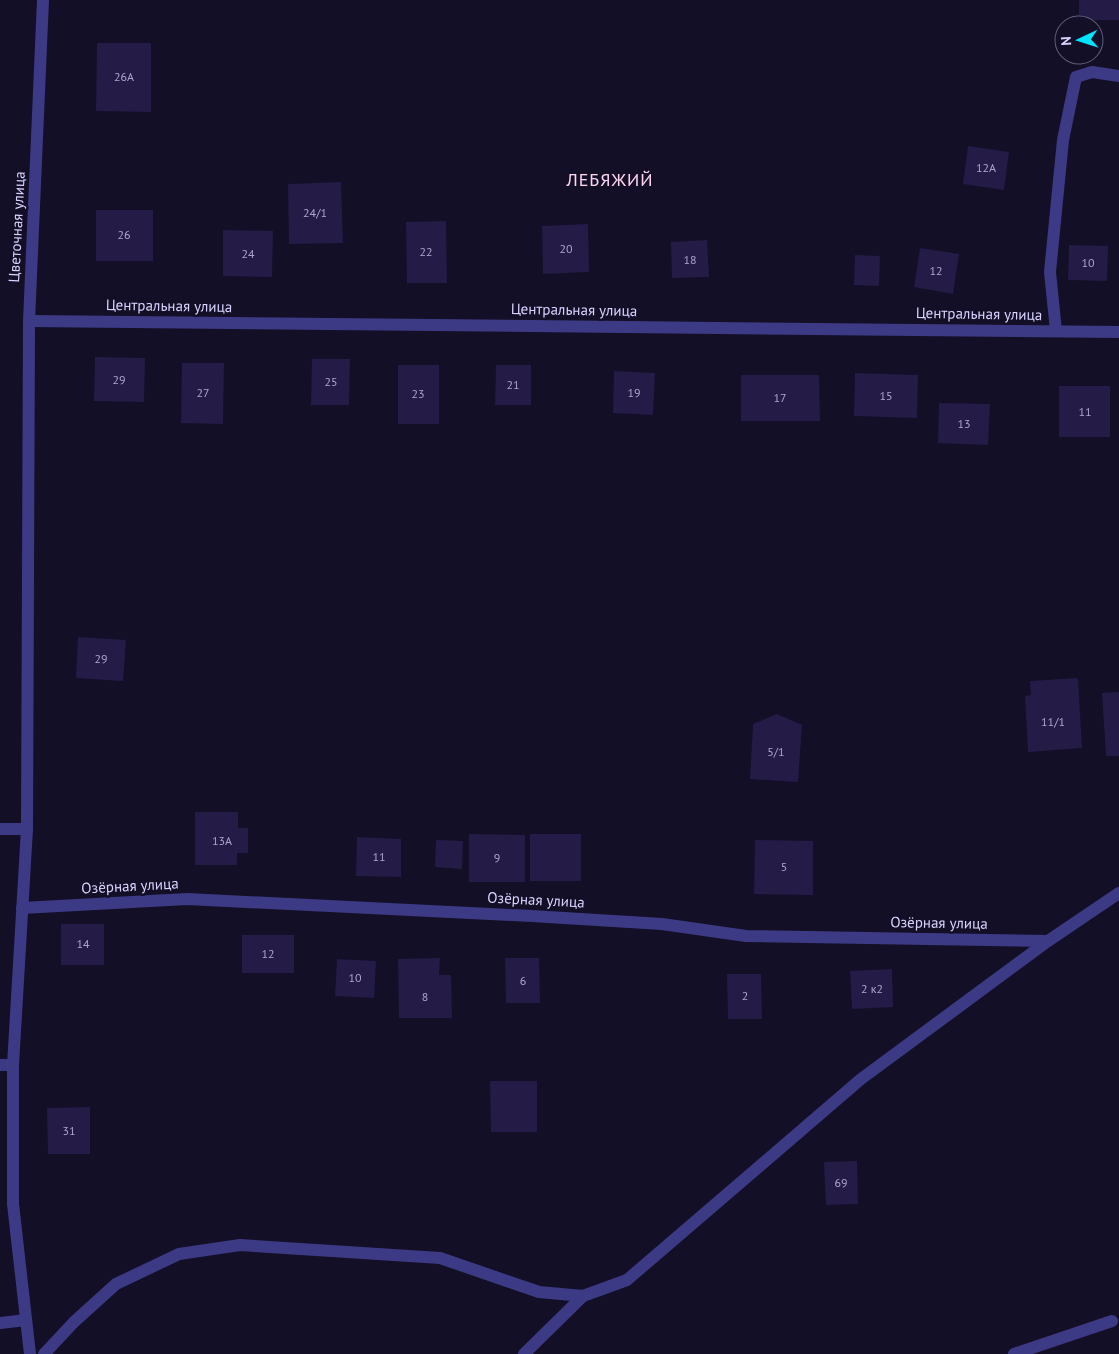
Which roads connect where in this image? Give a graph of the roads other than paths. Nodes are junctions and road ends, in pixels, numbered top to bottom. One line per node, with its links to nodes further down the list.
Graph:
1 (43, 0): 3 (street, Цветочная улица)
2 (1119, 76): 4 (street)
3 (28, 321): 4 (street, Центральная улица); 7 (street, Цветочная улица)
4 (1056, 331): 5 (street, Центральная улица)
5 (1119, 332)
6 (0, 829): 7 (street)
7 (27, 829): 9 (street, Цветочная улица)
8 (1119, 893): 10 (street)
9 (22, 908): 10 (street, Озёрная улица); 11 (street, Цветочная улица)
10 (1048, 941): 12 (street)
11 (6, 1065): 13 (street, Цветочная улица)
12 (583, 1296): 17 (street); 18 (street)
13 (26, 1320): 15 (street); 16 (street, Цветочная улица)
14 (1112, 1321): 19 (street)
15 (0, 1322)
16 (30, 1354)
17 (44, 1354)
18 (524, 1354)
19 (1014, 1354)

